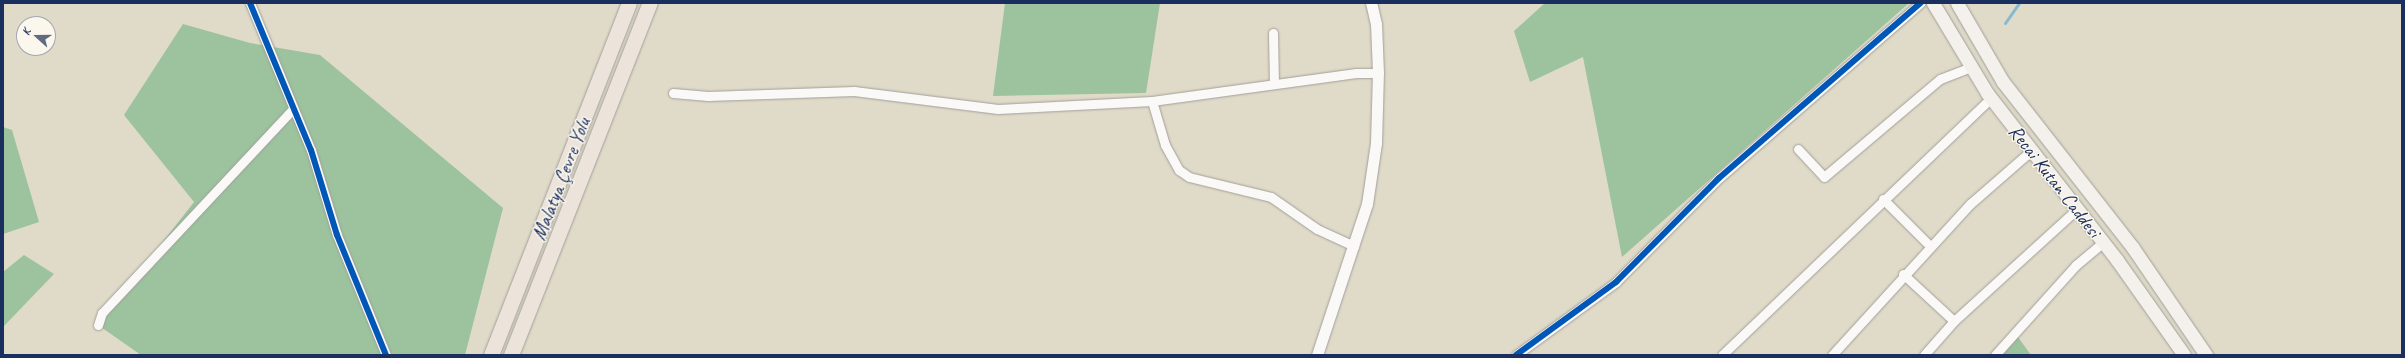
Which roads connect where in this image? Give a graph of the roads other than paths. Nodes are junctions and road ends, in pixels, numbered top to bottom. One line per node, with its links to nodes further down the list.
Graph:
1 (250, 3): 15 (street)
2 (629, 3): 27 (highway, Malatya Çevre Yolu)
3 (650, 3): 28 (highway, Malatya Çevre Yolu)
4 (1371, 3): 10 (street)
5 (1920, 3): 30 (street)
6 (1933, 3): 9 (main road, Recai Kutan Caddesi)
7 (1957, 3): 36 (main road, Recai Kutan Caddesi)
8 (1273, 34): 11 (street)
9 (1971, 67): 13 (main road, Recai Kutan Caddesi); 16 (street)
10 (1378, 73): 11 (street); 21 (street)
11 (1274, 83): 14 (street)
12 (673, 93): 14 (street)
13 (1991, 98): 17 (main road, Recai Kutan Caddesi); 18 (street)
14 (1152, 101): 21 (street)
15 (293, 109): 25 (street); 26 (street)
16 (1798, 149)
17 (2032, 150): 19 (main road, Recai Kutan Caddesi); 22 (street)
18 (1883, 199): 22 (street); 31 (street)
19 (2077, 209): 20 (main road, Recai Kutan Caddesi); 24 (street)
20 (2103, 242): 34 (street); 35 (main road, Recai Kutan Caddesi)
21 (1354, 246): 29 (street)
22 (1930, 246): 23 (street)
23 (1903, 274): 24 (street); 32 (street)
24 (1954, 321): 33 (street)
25 (98, 325)
26 (386, 355)
27 (491, 355)
28 (512, 355)
29 (1317, 355)
30 (1516, 355)
31 (1722, 355)
32 (1832, 355)
33 (1924, 355)
34 (1995, 355)
35 (2184, 355)
36 (2206, 355)

